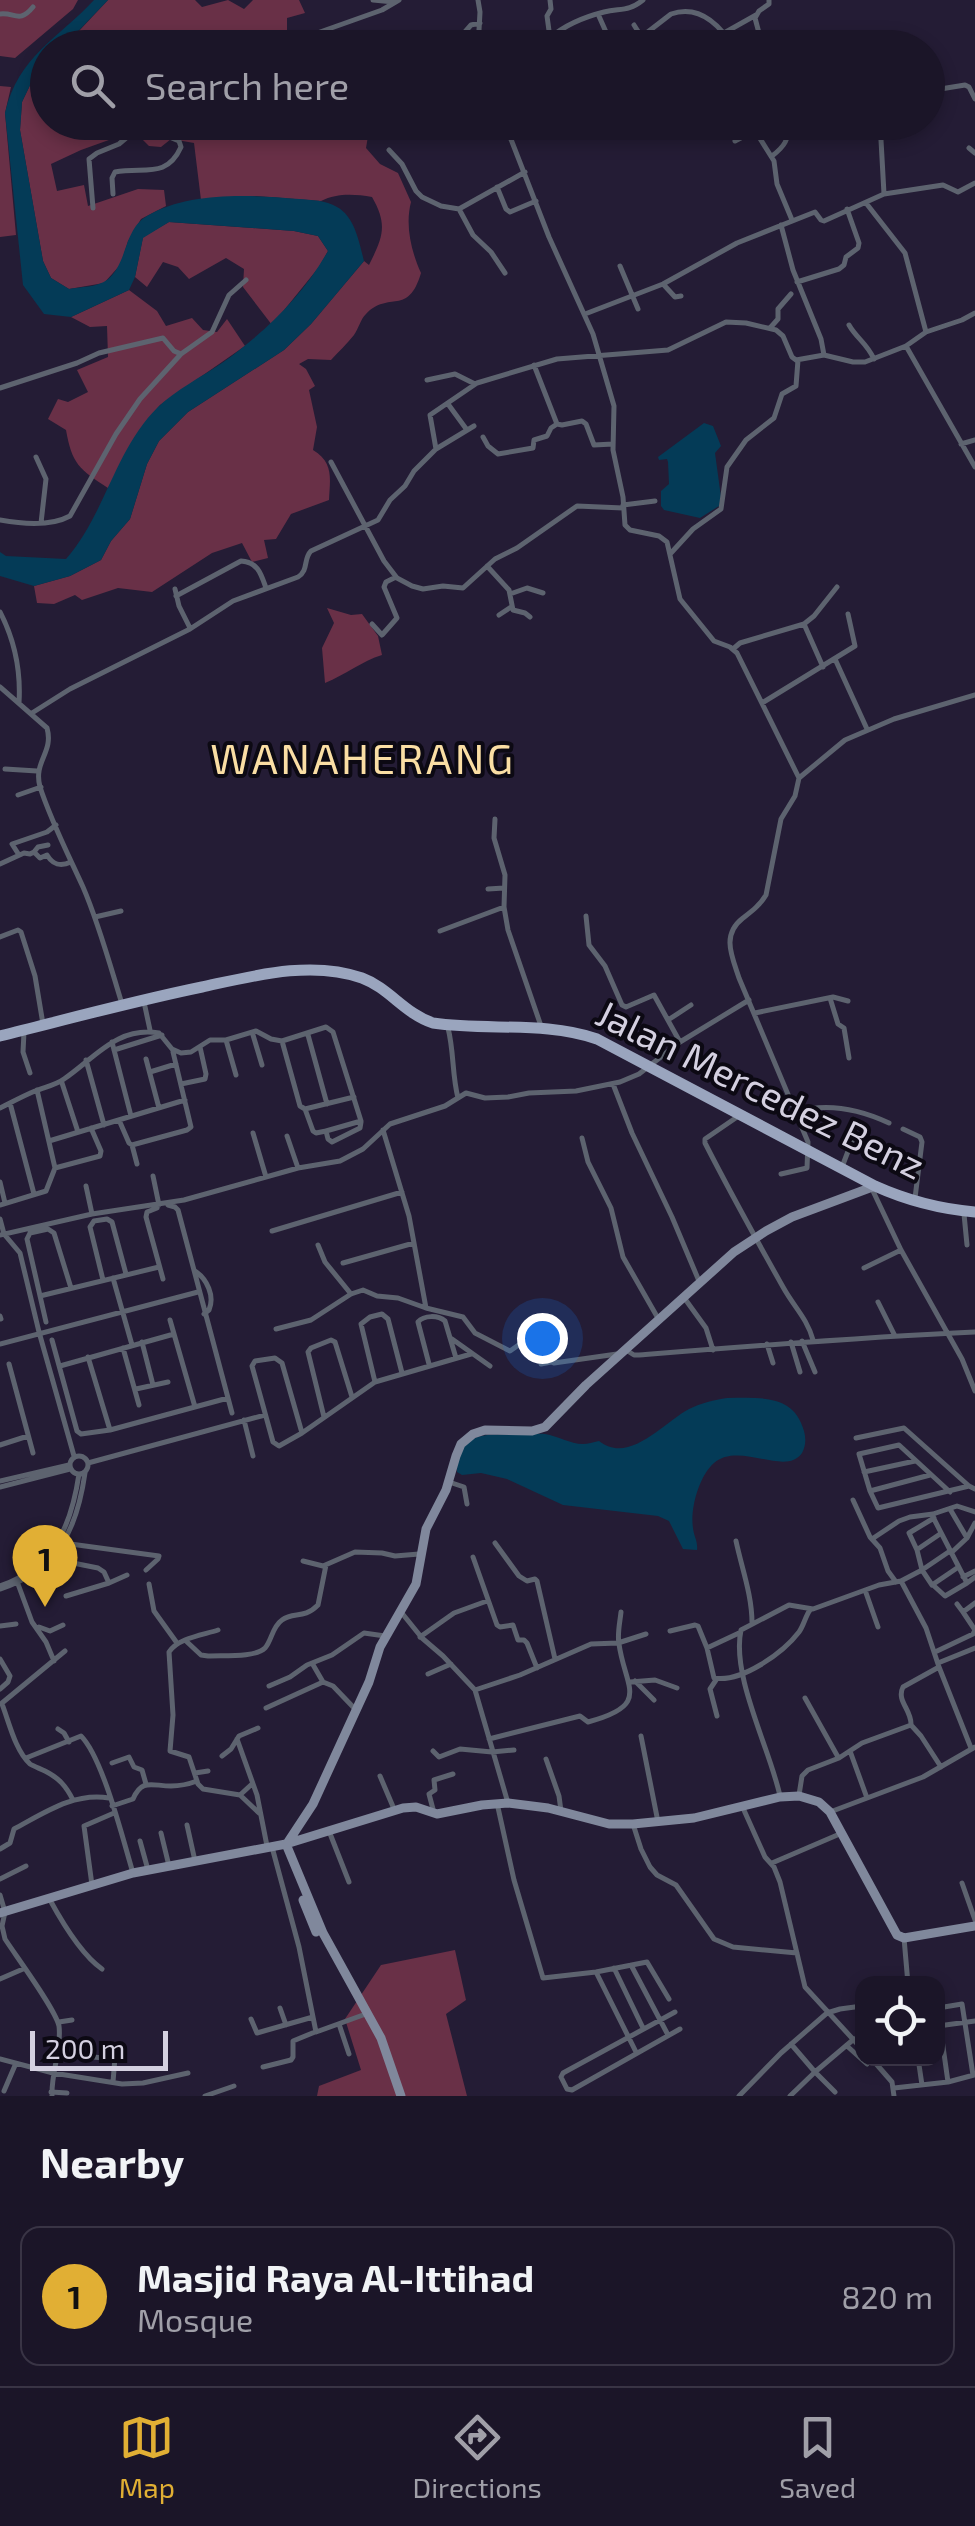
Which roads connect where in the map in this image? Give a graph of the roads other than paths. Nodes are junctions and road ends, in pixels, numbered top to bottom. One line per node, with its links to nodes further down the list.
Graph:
1 (373, 0): 6 (street)
2 (478, 0): 11 (street)
3 (550, 0): 16 (street)
4 (644, 0): 9 (street)
5 (768, 0): 10 (street)
6 (398, 1): 13 (street)
7 (33, 6): 8 (street)
8 (0, 14)
9 (598, 14): 17 (street); 18 (street)
10 (756, 15): 22 (street); 23 (street)
11 (480, 23): 14 (street); 15 (street)
12 (634, 25): 19 (street)
13 (326, 30)
14 (467, 30)
15 (480, 30)
16 (549, 30)
17 (562, 30)
18 (605, 30)
19 (637, 30)
20 (649, 30): 21 (street)
21 (722, 30)
22 (728, 30)
23 (757, 30)
24 (972, 85): 25 (street); 26 (street)
25 (945, 88)
26 (975, 99)
27 (125, 140): 42 (street)
28 (174, 140): 38 (street)
29 (512, 140): 35 (street)
30 (763, 140): 34 (street)
31 (787, 140): 34 (street)
32 (881, 140): 39 (street)
33 (389, 150): 43 (street)
34 (772, 156): 45 (street)
35 (526, 172): 37 (street); 40 (street)
36 (975, 182): 39 (street)
37 (497, 187): 40 (street); 43 (street)
38 (113, 194)
39 (884, 194): 41 (street)
40 (536, 202): 57 (street)
41 (866, 203): 44 (street); 60 (street)
42 (93, 208)
43 (459, 209): 48 (street)
44 (847, 209): 45 (street); 50 (street)
45 (792, 220): 46 (street)
46 (781, 226): 50 (street); 51 (street)
47 (620, 266): 53 (street)
48 (504, 274)
49 (246, 280): 62 (street)
50 (797, 282): 64 (street)
51 (664, 284): 53 (street); 54 (street)
52 (791, 294): 59 (street)
53 (632, 296): 55 (street); 57 (street)
54 (681, 296)
55 (638, 309)
56 (975, 313): 60 (street)
57 (585, 314): 63 (street)
58 (849, 325): 65 (street)
59 (770, 328): 63 (street); 66 (street)
60 (926, 332): 61 (street)
61 (906, 346): 65 (street); 76 (street)
62 (181, 354): 70 (street); 84 (street)
63 (598, 355): 67 (street); 75 (street)
64 (824, 355): 65 (street); 66 (street)
65 (874, 359)
66 (798, 360): 86 (street)
67 (534, 365): 69 (street); 72 (street)
68 (428, 380): 69 (street)
69 (474, 384): 71 (street)
70 (0, 388)
71 (448, 404): 77 (street); 77 (street)
72 (557, 424): 73 (street); 75 (street)
73 (483, 437)
74 (975, 440): 76 (street)
75 (613, 444): 82 (street)
76 (961, 444): 80 (street)
77 (436, 449): 85 (street)
78 (36, 457): 84 (street)
79 (332, 462): 85 (street)
80 (975, 467)
81 (654, 501): 82 (street)
82 (623, 506): 86 (street); 87 (street)
83 (0, 520): 84 (street)
84 (40, 523)
85 (367, 526): 88 (street); 89 (street)
86 (671, 554): 101 (street)
87 (486, 566): 88 (street); 92 (street)
88 (396, 577): 98 (street)
89 (266, 588): 100 (street); 100 (street)
90 (838, 588): 99 (street)
91 (543, 593): 92 (street)
92 (510, 594): 93 (street)
93 (511, 607): 96 (street); 97 (street)
94 (0, 612): 106 (street)
95 (848, 614): 102 (street)
96 (499, 615)
97 (530, 617)
98 (372, 624)
99 (804, 624): 101 (street); 103 (street)
100 (190, 629): 108 (street)
101 (733, 649): 107 (street)
102 (835, 659): 103 (street); 109 (street)
103 (823, 666): 107 (street)
104 (0, 687): 106 (street)
105 (975, 696): 109 (street)
106 (19, 703): 108 (street)
107 (762, 703): 112 (street)
108 (32, 713): 111 (street)
109 (868, 730): 112 (street)
110 (5, 769): 111 (street)
111 (37, 771): 113 (street)
112 (799, 778): 132 (street)
113 (40, 787): 114 (street); 116 (street)
114 (18, 794)
115 (495, 819): 122 (street)
116 (56, 825): 119 (street); 120 (street)
117 (48, 845): 118 (street)
118 (34, 852): 119 (street); 120 (street)
119 (18, 855): 121 (street)
120 (71, 862): 127 (street)
121 (0, 864)
122 (504, 888): 123 (street); 124 (street)
123 (488, 889)
124 (504, 907): 128 (street); 140 (street)
125 (121, 910): 127 (street)
126 (586, 916): 137 (street)
127 (94, 918): 134 (street)
128 (440, 931)
129 (0, 937): 138 (street)
130 (830, 998): 133 (street); 136 (street); 154 (street)
131 (143, 999): 134 (main road, Jalan Mercedez Benz); 139 (main road, Jalan Mercedez Benz); 142 (street)
132 (749, 1000): 136 (street); 149 (street)
133 (848, 1001)
134 (122, 1004): 138 (main road, Jalan Mercedez Benz)
135 (691, 1005): 137 (street)
136 (755, 1013): 174 (street)
137 (668, 1020): 149 (street)
138 (43, 1024): 141 (main road, Jalan Mercedez Benz)
139 (448, 1025): 140 (main road, Jalan Mercedez Benz); 167 (street)
140 (542, 1028): 158 (main road, Jalan Mercedez Benz)
141 (25, 1030): 146 (main road, Jalan Mercedez Benz); 160 (street)
142 (150, 1031): 144 (street); 150 (street)
143 (252, 1033): 147 (street); 148 (street); 157 (street)
144 (162, 1034): 150 (street); 152 (street)
145 (308, 1034): 148 (street); 166 (street); 170 (street)
146 (0, 1036)
147 (226, 1040): 151 (street); 161 (street)
148 (282, 1041): 173 (street)
149 (680, 1042): 158 (street)
150 (113, 1046): 155 (street); 176 (street)
151 (200, 1047): 152 (street); 163 (street)
152 (172, 1049): 156 (street)
153 (146, 1058): 159 (street)
154 (849, 1058)
155 (86, 1060): 162 (street); 180 (street)
156 (176, 1064): 159 (street); 163 (street)
157 (262, 1065)
158 (650, 1066): 164 (street); 175 (main road, Jalan Mercedez Benz)
159 (150, 1072): 172 (street)
160 (30, 1073)
161 (236, 1074)
162 (62, 1082): 165 (street); 185 (street)
163 (181, 1084): 168 (street)
164 (613, 1084): 167 (street); 226 (street)
165 (37, 1090): 169 (street); 190 (street)
166 (354, 1097): 170 (street); 178 (street)
167 (458, 1098): 183 (street)
168 (185, 1100): 172 (street); 191 (street)
169 (10, 1103): 171 (street); 204 (street)
170 (327, 1104): 173 (street)
171 (0, 1108)
172 (159, 1108): 176 (street)
173 (305, 1110): 184 (street)
174 (795, 1112): 179 (street); 192 (street)
175 (741, 1115): 192 (main road, Jalan Mercedez Benz); 213 (street)
176 (131, 1116): 177 (street)
177 (119, 1120): 180 (street); 191 (street)
178 (361, 1121): 184 (street); 184 (street)
179 (889, 1123)
180 (104, 1124): 181 (street)
181 (91, 1128): 185 (street); 194 (street)
182 (903, 1128): 205 (street)
183 (383, 1130): 195 (street); 203 (street)
184 (326, 1131)
185 (78, 1132): 190 (street)
186 (253, 1133): 199 (street)
187 (855, 1133): 196 (street)
188 (287, 1136): 195 (street)
189 (582, 1138): 237 (street)
190 (49, 1141): 194 (street)
191 (132, 1145): 193 (street)
192 (809, 1152): 196 (main road, Jalan Mercedez Benz); 197 (street)
193 (137, 1164)
194 (55, 1168): 204 (street)
195 (298, 1168): 199 (street)
196 (842, 1169): 202 (main road, Jalan Mercedez Benz)
197 (781, 1174)
198 (154, 1176): 207 (street)
199 (266, 1177): 207 (street)
200 (0, 1182): 206 (street)
201 (86, 1186): 209 (street)
202 (873, 1187): 205 (main road, Jalan Mercedez Benz); 213 (street); 217 (street)
203 (402, 1192): 211 (street); 214 (street)
204 (34, 1194): 206 (street)
205 (915, 1200): 208 (main road, Jalan Mercedez Benz)
206 (3, 1204)
207 (159, 1205): 209 (street)
208 (970, 1211): 216 (street)
209 (92, 1214): 212 (street)
210 (0, 1219): 240 (street)
211 (272, 1231)
212 (0, 1234)
213 (755, 1238): 226 (street); 247 (street)
214 (414, 1242): 218 (street); 233 (street)
215 (318, 1245): 229 (street)
216 (967, 1246)
217 (901, 1250): 220 (street); 243 (street)
218 (343, 1263)
219 (159, 1267): 221 (street); 222 (street); 224 (street)
220 (864, 1268)
221 (194, 1270): 228 (street); 235 (street)
222 (126, 1274): 223 (street); 225 (street)
223 (114, 1278): 225 (street); 234 (street)
224 (163, 1279)
225 (103, 1280): 227 (street)
226 (699, 1282): 231 (street)
227 (70, 1288): 230 (street); 230 (street)
228 (198, 1292): 234 (street); 235 (street)
229 (351, 1294): 233 (street); 239 (street)
230 (40, 1296): 238 (street)
231 (684, 1296): 237 (street); 255 (street)
232 (878, 1302): 244 (street)
233 (426, 1308): 260 (street)
234 (123, 1312): 240 (street); 253 (street)
235 (204, 1314): 278 (street)
236 (170, 1320): 242 (street)
237 (660, 1320): 256 (street)
238 (46, 1322)
239 (276, 1329)
240 (39, 1332): 251 (street); 291 (street)
241 (975, 1332): 243 (street)
242 (174, 1334): 249 (street); 280 (street)
243 (948, 1334): 244 (street); 276 (street)
244 (895, 1336): 247 (street)
245 (451, 1339): 257 (street); 259 (street); 263 (street)
246 (52, 1340): 265 (street)
247 (814, 1340): 248 (street)
248 (802, 1341): 250 (street); 268 (street)
249 (142, 1342): 253 (street); 274 (street)
250 (790, 1342): 252 (street); 267 (street)
251 (0, 1344)
252 (767, 1344): 255 (street); 261 (street)
253 (132, 1345): 254 (street)
254 (123, 1348): 258 (street); 275 (street)
255 (714, 1350): 256 (street)
256 (624, 1352): 260 (street); 299 (street)
257 (471, 1354): 259 (street); 266 (street)
258 (88, 1356): 265 (street); 285 (street)
259 (456, 1358): 263 (street)
260 (552, 1362): 264 (street)
261 (773, 1363)
262 (8, 1364): 270 (street)
263 (430, 1364): 269 (street)
264 (541, 1364)
265 (60, 1366): 285 (street)
266 (490, 1366)
267 (800, 1372)
268 (815, 1372)
269 (402, 1373): 273 (street); 273 (street)
270 (12, 1378): 271 (street); 287 (street)
271 (0, 1380)
272 (168, 1382): 274 (street)
273 (375, 1382): 277 (street)
274 (153, 1384): 275 (street)
275 (136, 1389): 279 (street)
276 (975, 1391)
277 (352, 1397): 283 (street); 283 (street)
278 (228, 1398): 280 (street); 281 (street)
279 (140, 1405)
280 (195, 1407): 285 (street)
281 (232, 1413)
282 (265, 1415): 284 (street); 286 (street); 286 (street)
283 (324, 1417): 286 (street)
284 (244, 1420): 292 (street); 294 (street)
285 (110, 1430)
286 (302, 1433)
287 (28, 1436): 289 (street); 290 (street)
288 (856, 1438): 301 (street)
289 (0, 1445)
290 (33, 1452)
291 (74, 1456): 294 (street); 295 (street)
292 (253, 1456)
293 (916, 1461): 296 (street); 296 (street); 298 (street)
294 (88, 1463): 297 (street)
295 (70, 1467): 297 (street); 300 (street)
296 (864, 1472): 302 (street)
297 (82, 1474): 314 (street); 319 (street)
298 (930, 1475): 302 (street); 303 (street)
299 (448, 1482): 305 (street); 318 (street)
300 (0, 1484)
301 (972, 1488): 303 (street)
302 (870, 1491): 303 (street)
303 (950, 1492)
304 (853, 1500): 312 (street)
305 (467, 1504)
306 (950, 1509): 307 (street); 308 (street); 311 (street)
307 (975, 1512)
308 (933, 1516): 310 (street); 312 (street); 316 (street)
309 (975, 1523): 311 (street)
310 (940, 1534): 316 (street); 317 (street)
311 (967, 1538): 317 (street)
312 (872, 1539): 330 (street)
313 (736, 1541): 346 (street)
314 (64, 1543): 319 (street); 325 (street)
315 (495, 1543): 365 (street)
316 (917, 1550): 326 (street)
317 (950, 1552): 323 (street); 326 (street)
318 (422, 1554): 322 (street); 343 (street)
319 (48, 1558): 324 (street); 331 (street); 336 (street)
320 (472, 1558): 339 (street)
321 (303, 1561): 322 (street)
322 (326, 1565): 357 (street)
323 (958, 1567): 329 (street); 334 (street)
324 (98, 1568): 332 (street); 335 (street)
325 (146, 1570)
326 (922, 1570): 330 (street); 334 (street)
327 (975, 1574): 329 (street)
328 (127, 1575): 332 (street)
329 (965, 1580): 334 (street)
330 (899, 1581): 337 (street); 363 (street)
331 (20, 1583): 336 (street); 349 (street); 366 (street)
332 (109, 1583): 335 (street)
333 (149, 1584): 359 (street)
334 (932, 1585)
335 (98, 1587): 338 (street)
336 (0, 1588)
337 (865, 1590): 342 (street); 350 (street)
338 (66, 1596)
339 (489, 1600): 356 (street); 370 (street)
340 (975, 1603): 345 (street)
341 (958, 1604): 345 (street)
342 (810, 1610): 346 (street); 372 (street)
343 (401, 1612): 355 (street); 356 (street)
344 (621, 1612): 358 (street)
345 (963, 1612): 363 (street)
346 (752, 1623): 353 (street)
347 (16, 1624): 348 (street)
348 (0, 1626)
349 (63, 1626)
350 (878, 1627)
351 (218, 1630): 357 (street)
352 (670, 1631): 360 (street)
353 (740, 1633): 360 (street); 372 (street)
354 (646, 1634): 358 (street)
355 (385, 1636): 367 (street); 384 (street)
356 (420, 1637): 368 (street)
357 (186, 1641): 359 (street)
358 (618, 1643): 365 (street); 374 (street)
359 (177, 1644): 407 (street)
360 (707, 1648): 373 (street)
361 (975, 1648): 369 (street)
362 (64, 1652): 366 (street)
363 (935, 1652): 369 (street)
364 (0, 1658): 378 (street)
365 (555, 1659): 370 (street)
366 (54, 1661): 382 (street)
367 (312, 1664): 375 (street); 376 (street)
368 (451, 1664): 371 (street); 379 (street)
369 (938, 1665): 386 (street); 393 (street)
370 (537, 1668): 379 (street)
371 (428, 1674)
372 (742, 1674): 373 (street); 413 (street)
373 (716, 1680): 385 (street)
374 (632, 1681): 377 (street); 381 (street); 391 (street)
375 (323, 1682): 383 (street); 384 (street)
376 (269, 1686)
377 (677, 1688)
378 (0, 1689)
379 (475, 1690): 391 (street)
380 (805, 1698): 400 (street)
381 (654, 1700)
382 (1, 1704): 399 (street)
383 (266, 1708)
384 (356, 1711): 431 (street)
385 (718, 1716)
386 (910, 1725): 396 (street); 403 (street)
387 (258, 1728): 390 (street)
388 (58, 1730): 392 (street)
389 (642, 1736): 424 (street)
390 (237, 1738): 398 (street); 409 (street)
391 (489, 1739): 397 (street)
392 (69, 1742): 399 (street); 412 (street)
393 (973, 1747): 403 (street)
394 (514, 1750): 397 (street)
395 (433, 1751): 397 (street)
396 (850, 1751): 400 (street); 414 (street)
397 (492, 1752): 416 (street)
398 (222, 1756)
399 (26, 1758): 415 (street)
400 (839, 1758): 411 (street)
401 (546, 1759): 420 (street)
402 (112, 1762): 408 (street)
403 (941, 1767): 414 (street)
404 (208, 1771): 407 (street)
405 (452, 1774): 423 (street)
406 (380, 1776): 418 (street)
407 (196, 1777): 408 (street); 410 (street)
408 (146, 1784): 419 (street)
409 (252, 1784): 410 (street); 422 (street)
410 (240, 1795): 422 (street)
411 (799, 1796): 413 (street); 421 (street)
412 (109, 1798): 415 (street); 419 (street)
413 (780, 1798): 417 (street)
414 (867, 1798): 421 (street)
415 (74, 1800): 432 (street)
416 (503, 1803): 420 (street); 423 (street); 453 (street)
417 (743, 1808): 424 (street); 434 (street)
418 (394, 1809): 423 (street); 427 (street)
419 (113, 1810): 438 (street); 442 (street)
420 (561, 1811): 425 (street)
421 (830, 1812): 429 (street)
422 (259, 1813): 431 (street)
423 (434, 1814)
424 (658, 1822): 425 (street)
425 (633, 1824): 448 (street)
426 (187, 1825): 433 (street)
427 (329, 1832): 431 (street); 440 (street)
428 (161, 1833): 436 (street)
429 (842, 1834): 434 (street); 447 (street)
430 (140, 1841): 437 (street)
431 (276, 1846): 433 (street); 464 (street); 465 (street); 511 (street)
432 (0, 1849)
433 (195, 1861): 436 (street)
434 (772, 1863): 448 (street)
435 (26, 1866): 439 (street)
436 (169, 1866): 437 (street)
437 (148, 1870): 438 (street)
438 (133, 1873): 442 (street)
439 (0, 1880)
440 (349, 1882)
441 (962, 1883): 446 (street)
442 (92, 1885): 444 (street)
443 (0, 1895): 445 (street)
444 (50, 1899): 445 (street); 452 (street)
445 (2, 1912): 450 (street)
446 (975, 1923): 447 (street)
447 (904, 1938): 454 (street)
448 (797, 1952): 463 (street)
449 (631, 1965): 451 (street); 456 (street); 468 (street)
450 (23, 1968): 455 (street); 470 (street)
451 (614, 1968): 453 (street); 475 (street)
452 (102, 1969)
453 (596, 1972): 479 (street)
454 (907, 1976)
455 (0, 1979)
456 (668, 1999)
457 (975, 2002): 458 (street)
458 (962, 2004): 461 (street); 471 (street)
459 (855, 2007): 463 (street)
460 (280, 2008): 473 (street)
461 (945, 2008)
462 (675, 2012): 468 (street)
463 (828, 2013): 480 (street); 481 (street)
464 (364, 2015): 472 (street); 511 (street)
465 (314, 2017): 473 (street); 477 (street)
466 (251, 2019): 473 (street)
467 (72, 2020): 470 (street)
468 (660, 2020): 475 (street); 478 (street)
469 (975, 2021): 471 (street)
470 (59, 2022): 496 (street)
471 (965, 2022): 474 (street); 498 (street)
472 (339, 2024): 477 (street); 486 (street)
473 (286, 2025)
474 (945, 2025)
475 (644, 2028): 479 (street)
476 (680, 2029): 478 (street)
477 (316, 2032): 494 (street)
478 (668, 2036): 485 (street)
479 (628, 2037): 485 (street); 485 (street)
480 (854, 2039): 483 (street)
481 (791, 2044): 495 (street); 512 (street)
482 (116, 2045): 489 (street)
483 (847, 2046): 484 (street); 495 (street)
484 (855, 2051)
485 (636, 2052)
486 (349, 2054)
487 (93, 2058): 489 (street)
488 (0, 2059): 490 (street)
489 (115, 2059): 499 (street)
490 (16, 2063): 496 (street); 505 (street)
491 (945, 2065): 500 (street)
492 (874, 2066): 504 (street)
493 (919, 2066): 503 (street)
494 (263, 2067)
495 (815, 2072): 506 (street); 513 (street)
496 (53, 2073): 499 (street); 508 (street)
497 (188, 2073): 501 (street)
498 (974, 2075): 500 (street)
499 (112, 2082): 501 (street)
500 (948, 2082): 503 (street)
501 (122, 2084): 509 (street)
502 (234, 2086): 510 (street)
503 (922, 2086): 504 (street)
504 (894, 2088): 514 (street)
505 (4, 2091)
506 (835, 2092)
507 (66, 2093): 508 (street)
508 (52, 2094)
509 (125, 2096)
510 (205, 2096)
511 (398, 2096)
512 (739, 2096)
513 (790, 2096)
514 (894, 2096)

